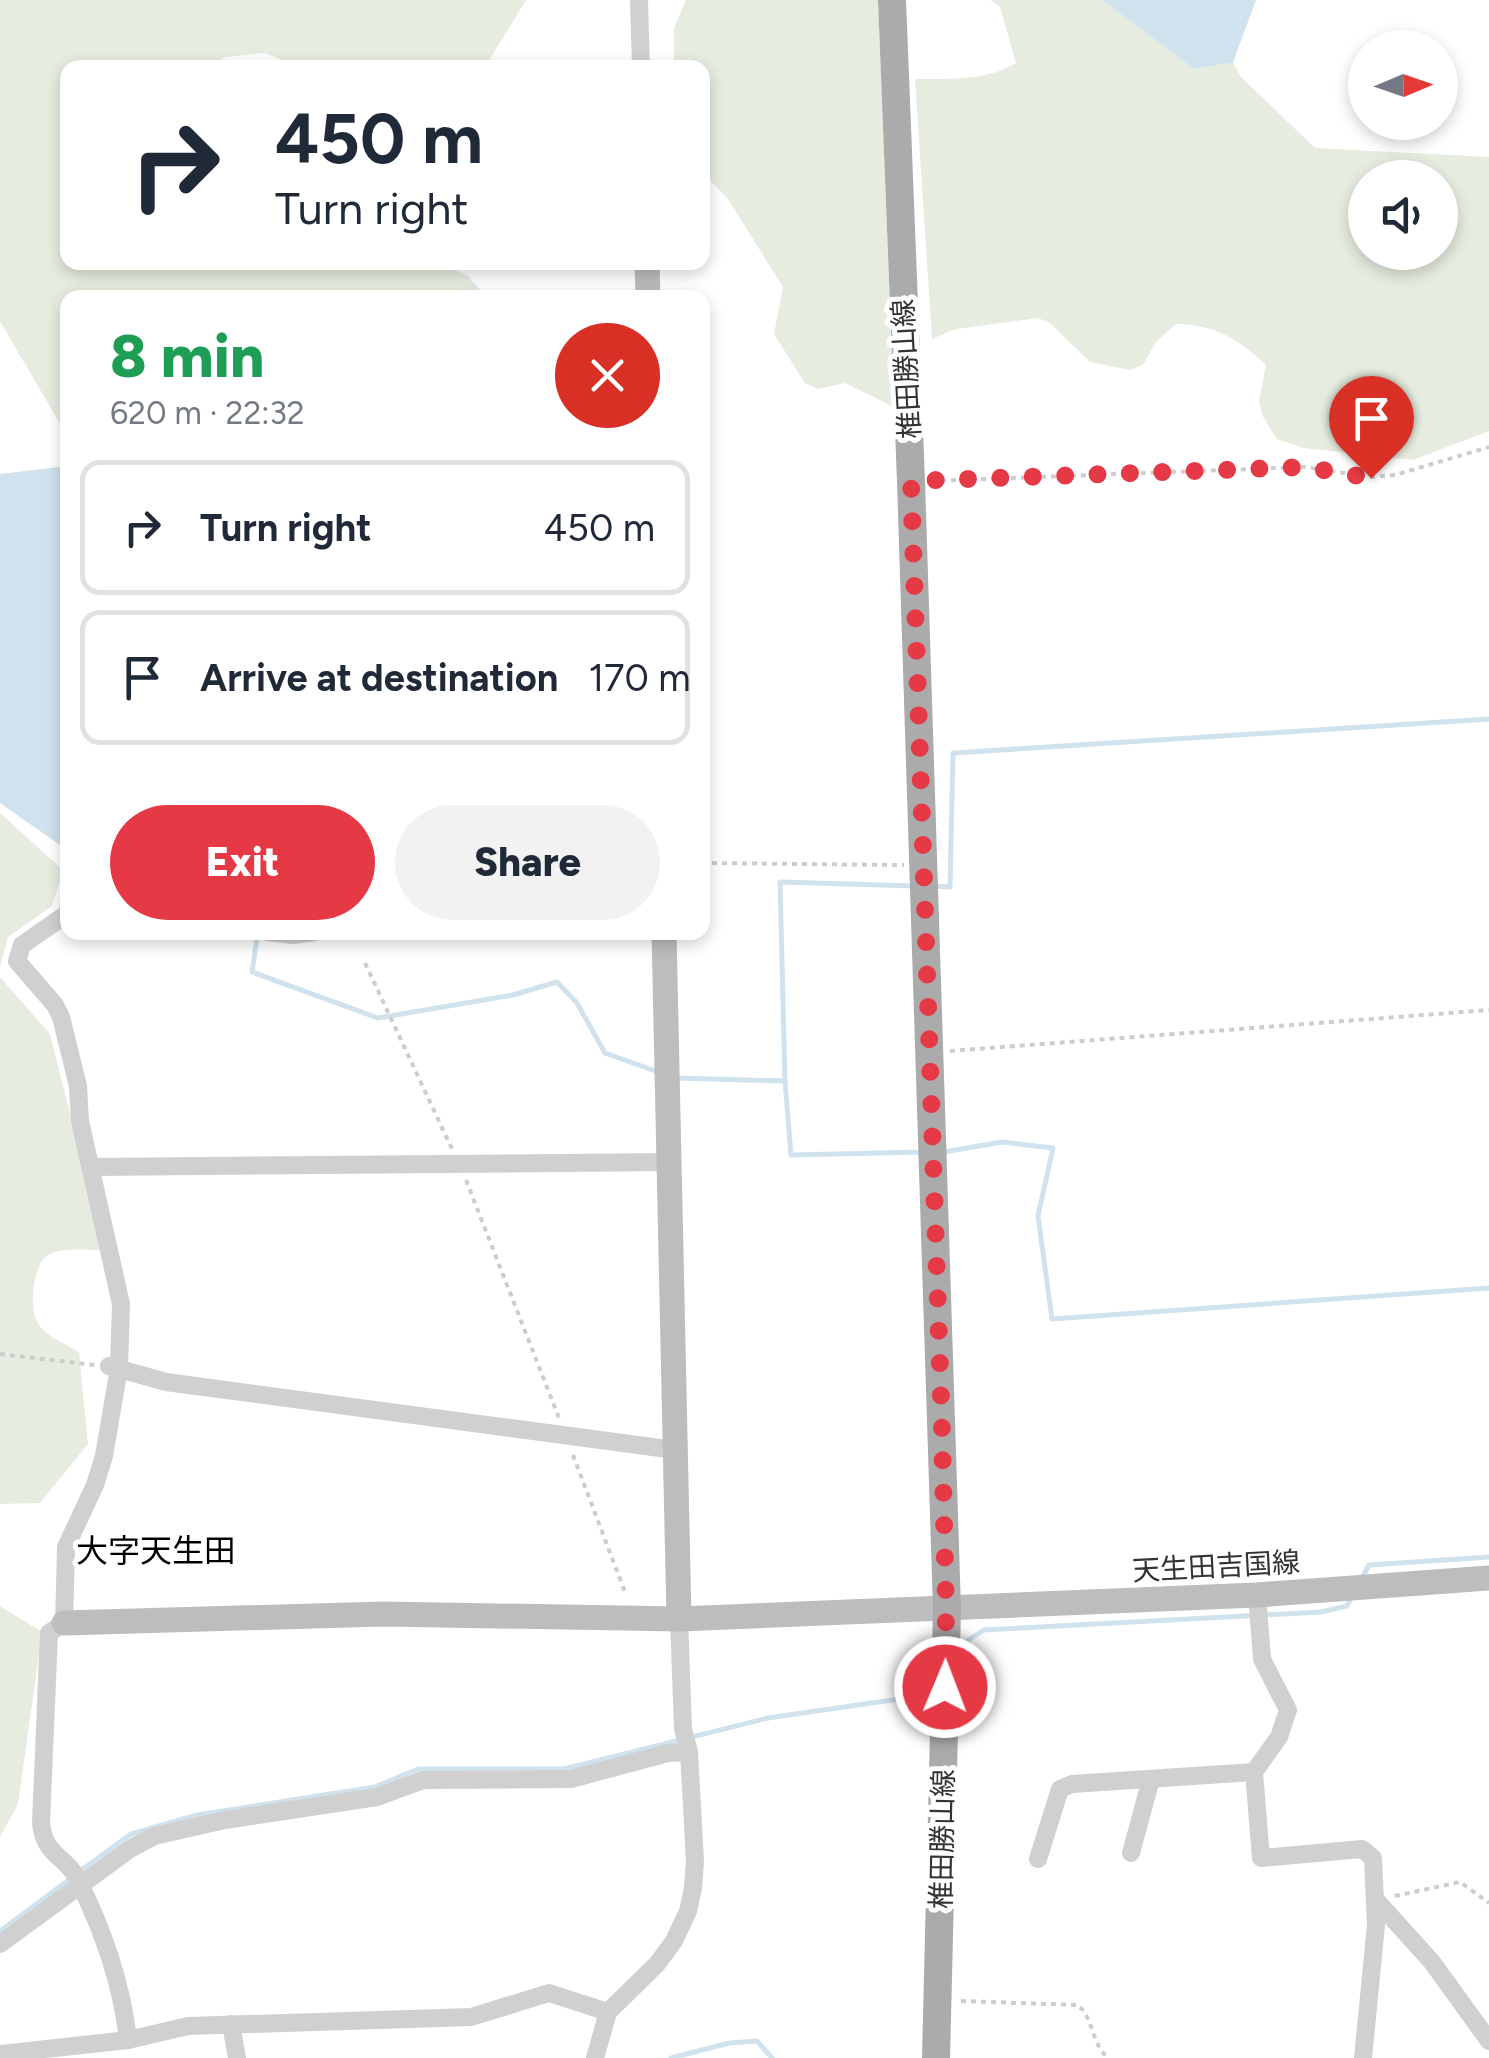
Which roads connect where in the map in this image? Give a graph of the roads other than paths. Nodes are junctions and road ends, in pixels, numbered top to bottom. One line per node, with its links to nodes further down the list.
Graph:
1 (639, 0): 3 (street)
2 (892, 0): 12 (main road, 椎田勝山線)
3 (641, 60)
4 (60, 919): 7 (street)
5 (664, 940): 6 (street)
6 (670, 1162): 7 (street); 9 (street)
7 (93, 1167): 8 (street)
8 (114, 1367): 9 (street); 14 (street)
9 (675, 1450): 13 (street)
10 (1489, 1578): 11 (street, 天生田吉国線)
11 (1256, 1594): 12 (street, 天生田吉国線); 16 (street)
12 (946, 1609): 13 (street, 天生田吉国線); 30 (main road, 椎田勝山線)
13 (679, 1619): 14 (street, 天生田吉国線); 15 (street)
14 (64, 1623): 20 (street)
15 (688, 1752): 20 (street); 23 (street)
16 (1254, 1772): 17 (street); 21 (street)
17 (1151, 1779): 18 (street); 19 (street)
18 (1131, 1852)
19 (1038, 1859)
20 (80, 1886): 22 (street); 25 (street)
21 (1376, 1900): 26 (street); 31 (street)
22 (0, 1944)
23 (608, 2012): 24 (street); 29 (street)
24 (231, 2024): 25 (street); 28 (street)
25 (128, 2040): 27 (street)
26 (1489, 2041)
27 (0, 2054)
28 (238, 2058)
29 (595, 2058)
30 (936, 2058)
31 (1363, 2058)

